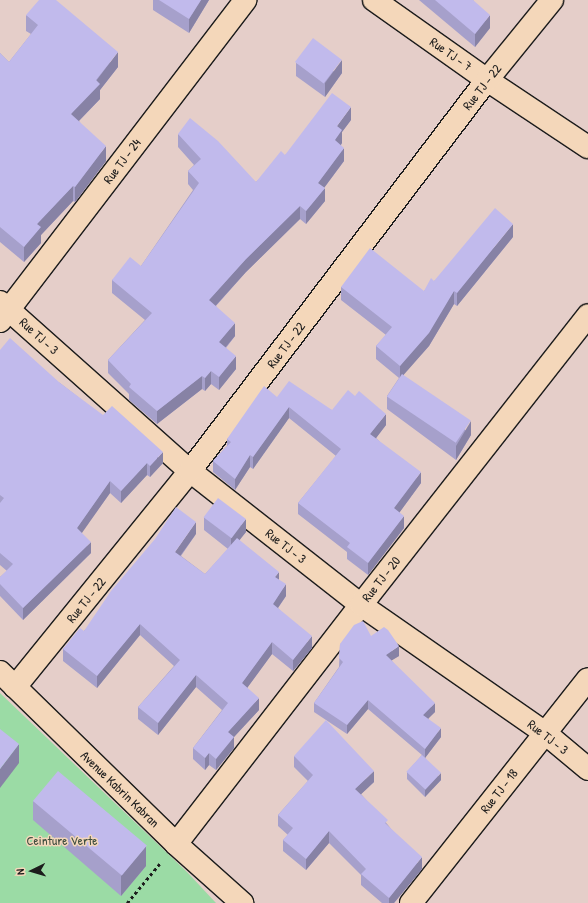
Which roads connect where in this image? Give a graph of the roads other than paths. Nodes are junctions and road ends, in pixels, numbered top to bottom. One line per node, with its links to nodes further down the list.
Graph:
1 (245, 0): 6 (street, Rue TJ - 24)
2 (374, 0): 4 (street, Rue TJ - 7)
3 (552, 0): 4 (street, Rue TJ - 22)
4 (487, 80): 5 (street, Rue TJ - 7); 8 (street, Rue TJ - 22)
5 (588, 148)
6 (3, 311): 8 (street, Rue TJ - 3)
7 (588, 315): 9 (street, Rue TJ - 20)
8 (190, 471): 9 (street, Rue TJ - 3); 12 (street, Rue TJ - 22)
9 (361, 605): 13 (street, Rue TJ - 3); 15 (street, Rue TJ - 20)
10 (0, 672): 12 (street, Avenue Kabrin Kabran)
11 (588, 679): 13 (street, Rue TJ - 18)
12 (16, 687): 15 (street, Avenue Kabrin Kabran)
13 (545, 733): 14 (street, Rue TJ - 3); 17 (street, Rue TJ - 18)
14 (588, 769)
15 (176, 844): 16 (street, Avenue Kabrin Kabran)
16 (242, 903)
17 (410, 903)

